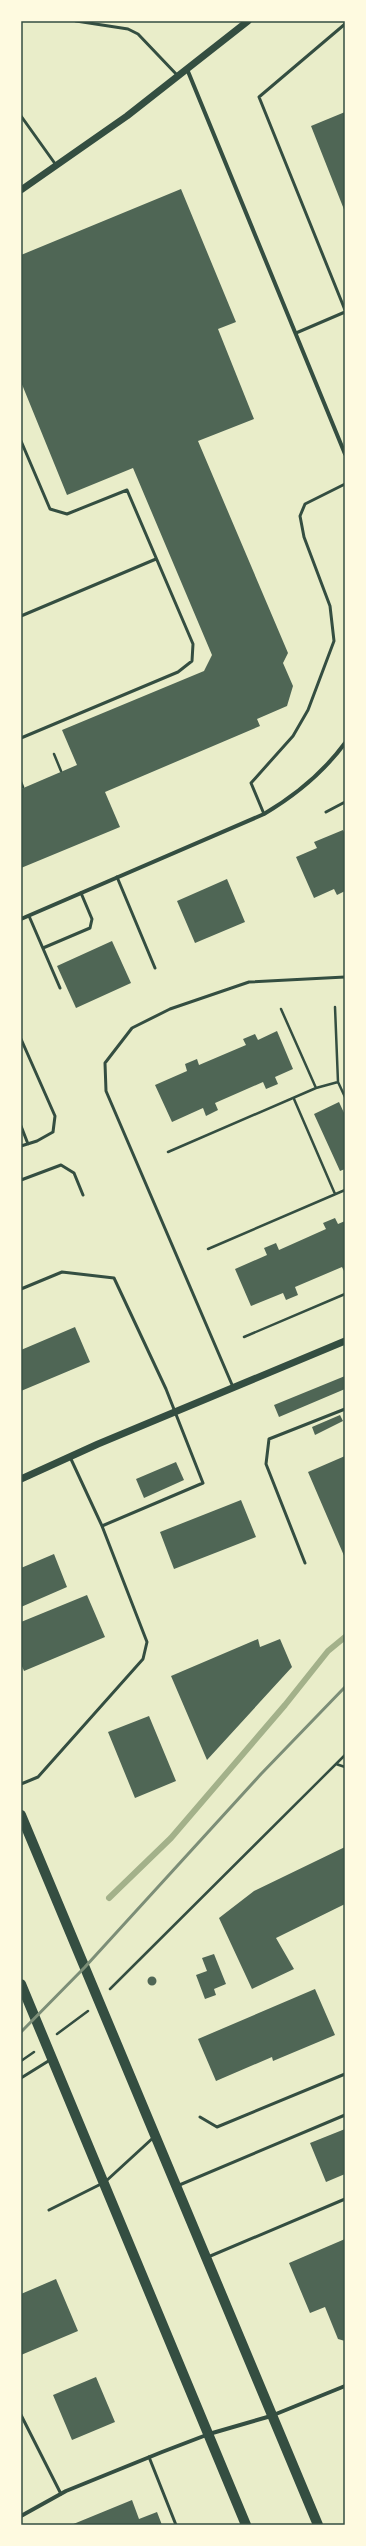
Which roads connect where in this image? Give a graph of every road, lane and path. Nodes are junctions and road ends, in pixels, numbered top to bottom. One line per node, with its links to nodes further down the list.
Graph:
1 (76, 21): 5 (lane)
2 (248, 21): 4 (street)
3 (345, 24): 9 (lane)
4 (187, 68): 5 (street); 10 (street)
5 (178, 76): 7 (street)
6 (21, 116): 7 (lane)
7 (57, 167): 8 (street)
8 (21, 190)
9 (345, 311): 10 (lane)
10 (296, 333): 12 (street)
11 (21, 440): 14 (lane)
12 (345, 454)
13 (345, 484): 24 (lane)
14 (156, 559): 15 (lane); 16 (lane)
15 (21, 616)
16 (21, 738)
17 (345, 743): 24 (street)
18 (54, 754): 19 (path)
19 (61, 771)
20 (21, 782): 21 (path)
21 (23, 787)
22 (345, 802): 23 (lane)
23 (326, 812)
24 (264, 814): 25 (street)
25 (117, 877): 26 (street); 30 (lane)
26 (82, 893): 27 (street); 29 (lane)
27 (30, 916): 28 (street); 29 (lane)
28 (21, 919)
29 (43, 948): 32 (lane)
30 (155, 968)
31 (345, 977): 53 (lane)
32 (60, 988)
33 (335, 1007): 36 (path)
34 (281, 1009): 37 (path)
35 (21, 1039): 41 (lane)
36 (338, 1082): 37 (path); 38 (path)
37 (316, 1088): 39 (path)
38 (345, 1097)
39 (294, 1099): 43 (path); 46 (path)
40 (21, 1126): 41 (lane)
41 (28, 1144): 42 (lane)
42 (21, 1146)
43 (168, 1152)
44 (21, 1180): 47 (lane)
45 (345, 1190): 46 (path)
46 (335, 1194): 48 (path)
47 (83, 1195)
48 (208, 1248)
49 (21, 1289): 55 (lane)
50 (345, 1294): 51 (path)
51 (244, 1337)
52 (345, 1341): 53 (street)
53 (233, 1387): 55 (street)
54 (345, 1409): 59 (lane)
55 (176, 1412): 56 (street); 58 (lane)
56 (70, 1457): 57 (street); 58 (lane)
57 (21, 1478)
58 (102, 1526): 63 (lane)
59 (305, 1563)
60 (345, 1755): 61 (path)
61 (336, 1764): 62 (path); 66 (path)
62 (345, 1767)
63 (21, 1784)
64 (21, 1815): 66 (main road)
65 (21, 1984): 67 (main road)
66 (100, 2002): 67 (path); 74 (main road)
67 (45, 2043): 68 (main road); 69 (path)
68 (52, 2059): 71 (lane); 75 (main road)
69 (21, 2061)
70 (345, 2074): 73 (lane)
71 (21, 2078)
72 (345, 2115): 76 (lane)
73 (200, 2117)
74 (155, 2136): 75 (lane); 76 (main road)
75 (104, 2182): 78 (lane); 83 (main road)
76 (176, 2187): 79 (main road)
77 (345, 2199): 79 (lane)
78 (49, 2210)
79 (206, 2257): 82 (main road)
80 (345, 2386): 82 (street)
81 (21, 2415): 85 (lane)
82 (271, 2416): 83 (street); 89 (main road)
83 (209, 2434): 84 (street); 88 (main road)
84 (149, 2457): 85 (street); 87 (lane)
85 (61, 2494): 86 (street)
86 (21, 2516)
87 (176, 2525)
88 (246, 2525)
89 (318, 2525)

